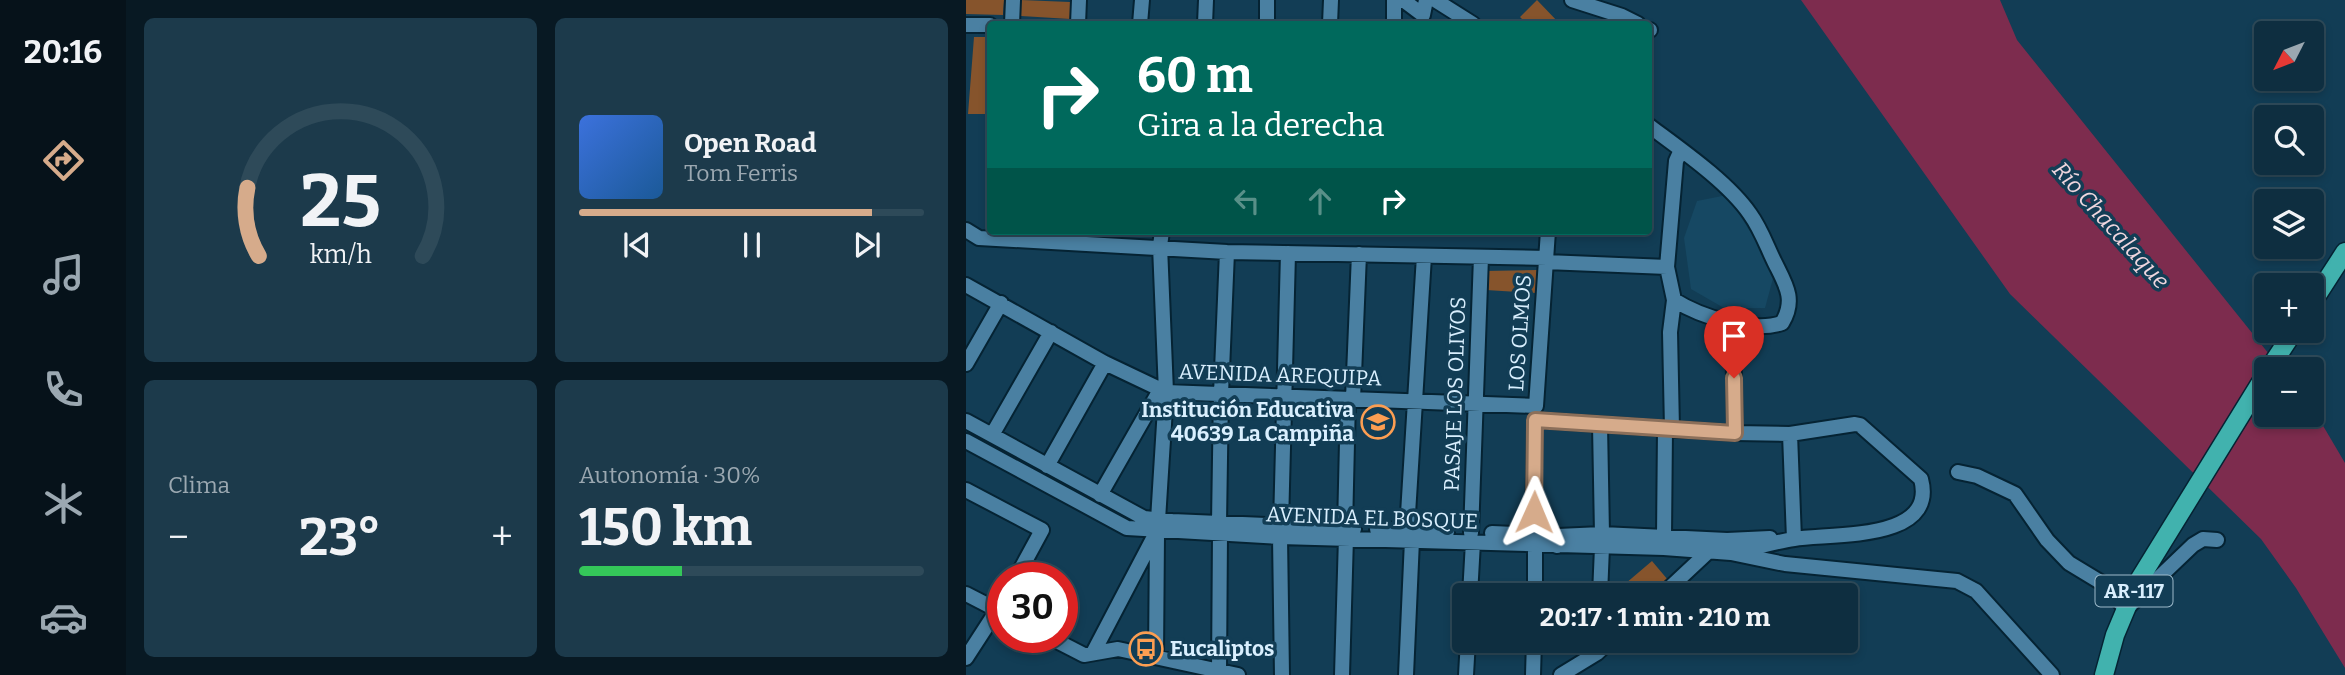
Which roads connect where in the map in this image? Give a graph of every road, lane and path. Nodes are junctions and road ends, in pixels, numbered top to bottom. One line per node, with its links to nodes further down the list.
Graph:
1 (1013, 0): 12 (street)
2 (1079, 0): 13 (street)
3 (1142, 0): 14 (street)
4 (1206, 0): 15 (street)
5 (1267, 0): 16 (street)
6 (1331, 0): 17 (street)
7 (1394, 0): 18 (street)
8 (1403, 0): 9 (street)
9 (1426, 0)
10 (1435, 0): 19 (street)
11 (1572, 0): 20 (street)
12 (1012, 21)
13 (1078, 21)
14 (1140, 21)
15 (1205, 21)
16 (1267, 21)
17 (1330, 21)
18 (1394, 21)
19 (1468, 21)
20 (1632, 21)
21 (966, 25): 22 (street)
22 (987, 25)
23 (1652, 128): 24 (street)
24 (1681, 150): 36 (street); 41 (street)
25 (966, 230): 28 (street)
26 (1161, 235): 28 (street)
27 (1548, 235): 35 (street, LOS OLMOS)
28 (1160, 246): 29 (street); 45 (street)
29 (1227, 252): 31 (street); 46 (street)
30 (2345, 252): 37 (main road)
31 (1288, 253): 32 (street); 48 (street)
32 (1359, 254): 33 (street); 49 (street)
33 (1424, 256): 34 (street); 50 (street)
34 (1481, 257): 35 (street); 51 (street, PASAJE LOS OLIVOS)
35 (1547, 260): 36 (street); 52 (street, LOS OLMOS)
36 (1667, 267): 39 (street)
37 (2324, 284)
38 (966, 285): 40 (street, AVENIDA AREQUIPA)
39 (1674, 300): 41 (street); 55 (street)
40 (1002, 303): 42 (street, AVENIDA AREQUIPA); 44 (street)
41 (1733, 323): 56 (street)
42 (1051, 332): 43 (street, AVENIDA AREQUIPA); 58 (street)
43 (1105, 363): 45 (street, AVENIDA AREQUIPA); 60 (street)
44 (966, 364)
45 (1163, 391): 46 (street, AVENIDA AREQUIPA); 63 (street); 64 (street)
46 (1221, 394): 48 (street, AVENIDA AREQUIPA); 65 (street)
47 (2254, 394): 85 (main road, AR-117)
48 (1286, 397): 49 (street, AVENIDA AREQUIPA); 66 (street)
49 (1351, 399): 50 (street, AVENIDA AREQUIPA); 67 (street)
50 (1413, 402): 51 (street, AVENIDA AREQUIPA); 68 (street)
51 (1477, 404): 52 (street, AVENIDA AREQUIPA); 69 (street, PASAJE LOS OLIVOS)
52 (1536, 413): 54 (street, AVENIDA AREQUIPA); 72 (street, LOS OLMOS)
53 (966, 421): 58 (street)
54 (1600, 425): 55 (street, AVENIDA AREQUIPA); 73 (street)
55 (1668, 429): 56 (street, AVENIDA AREQUIPA); 70 (street)
56 (1735, 433): 57 (street, AVENIDA AREQUIPA)
57 (1790, 434): 71 (street); 71 (street, AVENIDA AREQUIPA)
58 (992, 435): 60 (street)
59 (966, 440): 64 (street)
60 (1047, 466): 63 (street)
61 (1958, 472): 85 (street)
62 (966, 490): 78 (street)
63 (1100, 495): 64 (street)
64 (1158, 525): 65 (street, AVENIDA EL BOSQUE); 88 (street); 92 (street)
65 (1220, 529): 66 (street, AVENIDA EL BOSQUE); 94 (street)
66 (1280, 531): 67 (street); 67 (street, AVENIDA EL BOSQUE); 96 (street)
67 (1345, 532): 68 (street); 68 (street, AVENIDA EL BOSQUE); 97 (street)
68 (1410, 535): 69 (street, AVENIDA EL BOSQUE); 98 (street)
69 (1472, 537): 72 (street, AVENIDA EL BOSQUE); 79 (street, PASAJE LOS OLIVOS)
70 (1664, 537): 73 (street); 75 (street)
71 (1794, 539): 75 (street, AVENIDA AREQUIPA)
72 (1534, 540): 73 (street, AVENIDA EL BOSQUE); 80 (street, LOS OLMOS)
73 (1602, 540): 76 (street); 81 (street)
74 (2217, 540): 85 (street)
75 (1779, 542): 77 (street)
76 (1708, 552): 77 (street); 82 (street)
77 (1731, 553): 102 (street)
78 (1025, 562)
79 (1471, 583)
80 (1535, 583)
81 (1600, 583)
82 (1675, 583)
83 (966, 594): 84 (street)
84 (987, 602)
85 (2126, 609): 103 (main road, AR-117)
86 (987, 628): 93 (street)
87 (1078, 652): 88 (street)
88 (1093, 653): 92 (street)
89 (1467, 653): 99 (street)
90 (1534, 653): 100 (street)
91 (1589, 653): 101 (street)
92 (1156, 656): 94 (street)
93 (966, 658)
94 (1219, 671): 95 (street)
95 (1238, 675)
96 (1282, 675)
97 (1342, 675)
98 (1406, 675)
99 (1466, 675)
100 (1533, 675)
101 (1561, 675)
102 (2052, 675)
103 (2104, 675)

